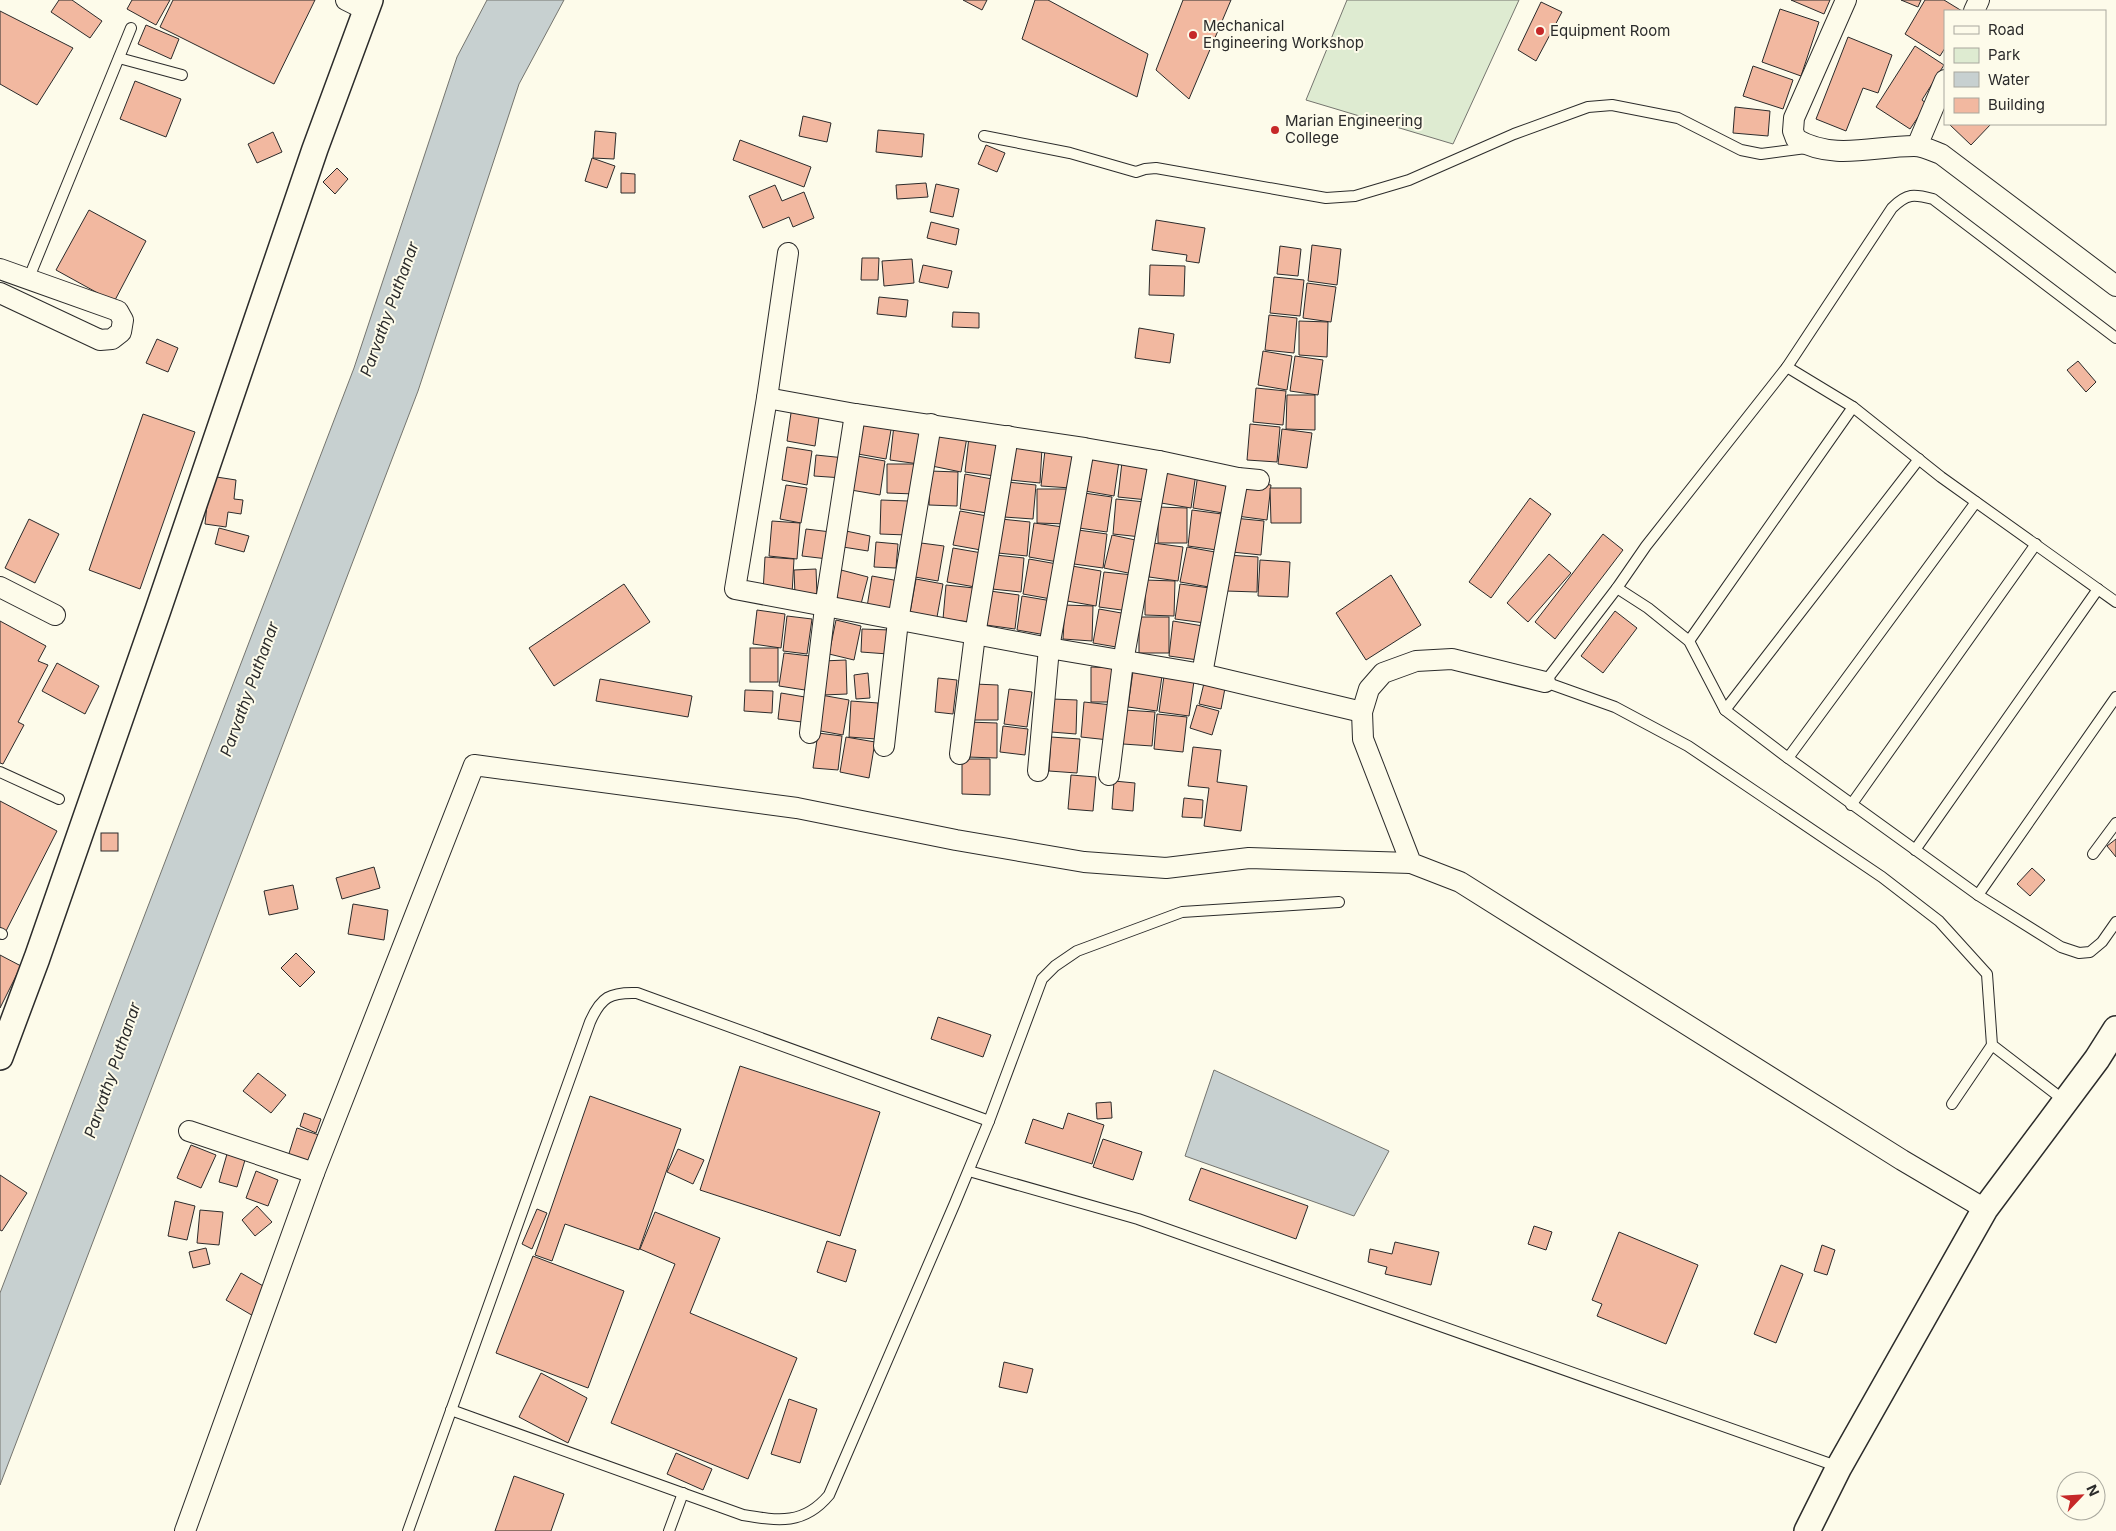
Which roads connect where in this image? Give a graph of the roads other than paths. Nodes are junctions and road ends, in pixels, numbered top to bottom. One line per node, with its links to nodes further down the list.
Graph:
1 (1846, 0): 9 (street)
2 (361, 3): 63 (street)
3 (131, 28): 4 (lane)
4 (119, 58): 5 (lane); 12 (lane)
5 (182, 76)
6 (1944, 82): 8 (street)
7 (984, 136): 9 (lane)
8 (1917, 146): 9 (street); 13 (street)
9 (1810, 147)
10 (788, 253): 17 (street)
11 (0, 269): 12 (street)
12 (28, 280): 14 (street)
13 (2116, 286)
14 (0, 293)
15 (2116, 338): 16 (lane)
16 (1787, 367): 18 (lane); 30 (lane)
17 (767, 398): 19 (street); 33 (street)
18 (1853, 407): 23 (lane); 37 (lane)
19 (855, 414): 20 (street); 33 (street)
20 (932, 424): 21 (street); 35 (street)
21 (1008, 436): 22 (street); 36 (street)
22 (1084, 448): 24 (street); 38 (street)
23 (1919, 459): 27 (lane); 43 (lane)
24 (1159, 461): 25 (street); 39 (street)
25 (1238, 478): 26 (street); 40 (street)
26 (1259, 480)
27 (1976, 502): 28 (lane); 48 (lane)
28 (2036, 544): 31 (lane); 53 (lane)
29 (0, 587): 34 (street)
30 (1617, 588): 37 (lane); 41 (lane)
31 (2098, 588): 32 (lane); 55 (lane)
32 (2116, 602)
33 (826, 608): 35 (street); 45 (street)
34 (55, 614)
35 (898, 621): 36 (street); 46 (street)
36 (975, 635): 38 (street); 47 (street)
37 (1689, 641): 43 (lane)
38 (1049, 648): 39 (street); 50 (street)
39 (1123, 662): 40 (street); 51 (street)
40 (1202, 674): 44 (street)
41 (1545, 682): 44 (street); 62 (lane)
42 (2116, 697): 58 (lane)
43 (1725, 710): 48 (lane)
44 (1362, 712): 57 (street)
45 (810, 733)
46 (884, 746)
47 (960, 754)
48 (1788, 758): 53 (lane)
49 (0, 772): 52 (lane)
50 (1038, 772)
51 (1109, 775)
52 (59, 799)
53 (1851, 805): 55 (lane)
54 (2116, 823): 56 (lane)
55 (1915, 850): 58 (lane)
56 (2093, 854)
57 (1412, 863): 69 (street); 70 (street)
58 (1978, 895): 60 (lane)
59 (1339, 902): 66 (lane)
60 (2116, 922)
61 (2116, 1029): 64 (street)
62 (1992, 1045): 64 (lane); 65 (lane)
63 (0, 1057)
64 (2065, 1102): 70 (street)
65 (1952, 1104)
66 (989, 1121): 68 (lane); 71 (lane)
67 (189, 1131): 69 (street)
68 (969, 1171): 72 (lane); 73 (lane)
69 (314, 1173): 74 (street)
70 (1985, 1209): 72 (street)
71 (451, 1410): 73 (lane); 75 (lane)
72 (1839, 1467): 77 (street)
73 (683, 1493): 76 (lane)
74 (185, 1531)
75 (408, 1531)
76 (669, 1531)
77 (1807, 1531)

